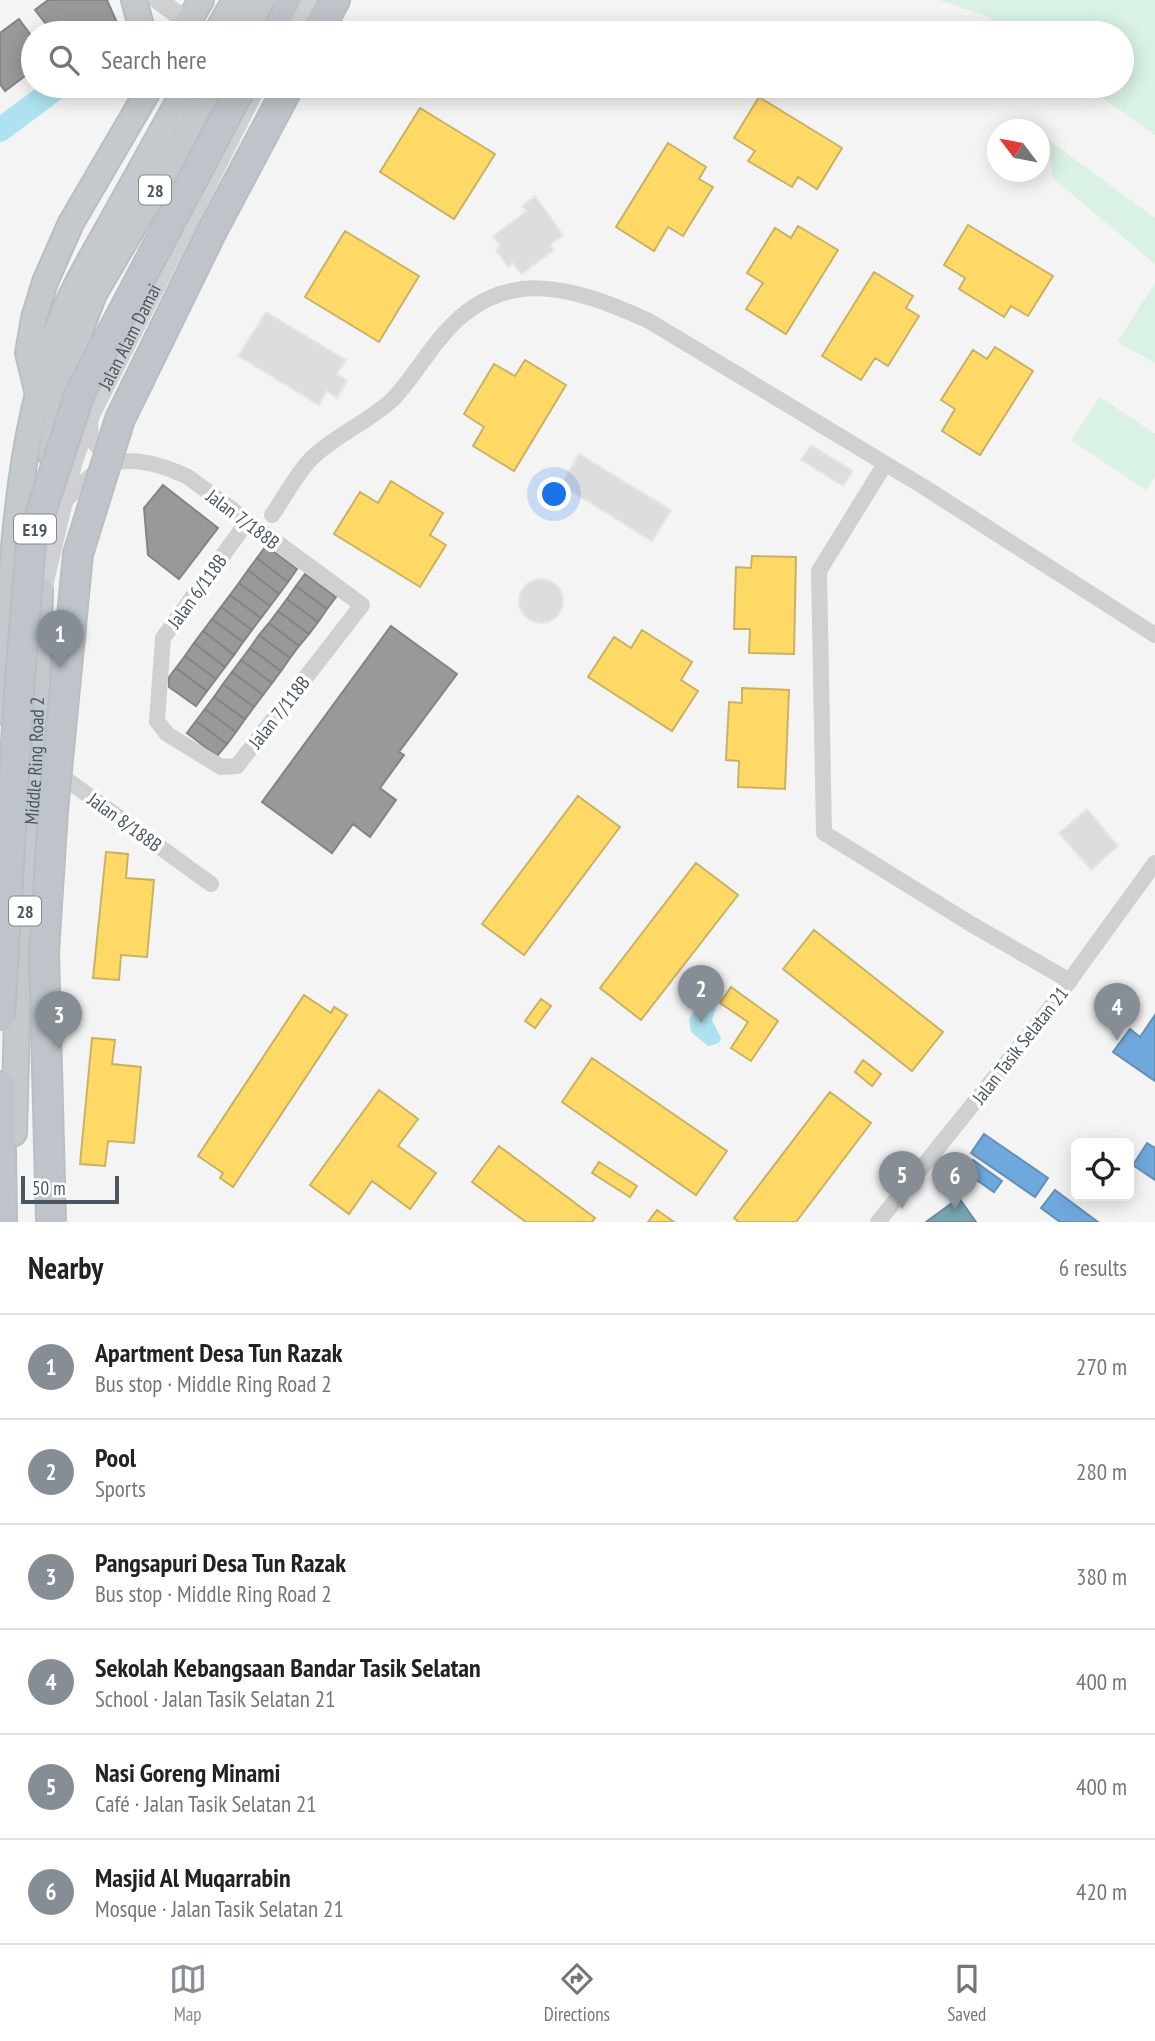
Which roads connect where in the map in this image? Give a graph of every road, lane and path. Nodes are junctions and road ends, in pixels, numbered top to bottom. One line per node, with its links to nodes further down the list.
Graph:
1 (134, 0): 9 (highway)
2 (158, 0): 10 (street)
3 (201, 0): 11 (highway); 13 (street)
4 (235, 0): 12 (highway, bridge)
5 (262, 0): 14 (highway, bridge)
6 (286, 0): 15 (highway)
7 (306, 0): 16 (main road)
8 (335, 0): 17 (highway)
9 (140, 21)
10 (180, 21)
11 (193, 21)
12 (223, 21)
13 (235, 21)
14 (251, 21)
15 (275, 21)
16 (293, 21)
17 (324, 21)
18 (144, 98): 25 (highway)
19 (181, 98): 24 (highway, Middle Ring Road 2 / 28)
20 (208, 98): 24 (highway, Middle Ring Road 2 / 28)
21 (236, 98): 41 (highway, E19, bridge)
22 (250, 98): 26 (main road, Jalan Alam Damai)
23 (283, 98): 45 (highway, E19, bridge)
24 (85, 290): 25 (highway, Middle Ring Road 2 / 28); 32 (highway, Middle Ring Road 2 / 28)
25 (38, 395): 37 (highway, Middle Ring Road 2 / 28)
26 (89, 416): 27 (street); 29 (main road, Jalan Alam Damai)
27 (113, 463): 29 (street); 31 (street, Jalan 7/188B)
28 (885, 464): 30 (street); 34 (street); 40 (street)
29 (61, 505): 32 (main road, Jalan Alam Damai)
30 (272, 516)
31 (247, 522): 33 (street, Jalan 7/188B); 35 (street, Jalan 6/118B)
32 (39, 600): 36 (highway, Middle Ring Road 2 / 28)
33 (362, 605): 35 (street, Jalan 7/118B)
34 (1155, 635)
35 (177, 741)
36 (35, 767): 39 (street, Jalan 8/188B); 44 (highway, Middle Ring Road 2 / 28)
37 (0, 784)
38 (1155, 863): 40 (street, Jalan Tasik Selatan 21)
39 (211, 884)
40 (1070, 981): 46 (street, Jalan Tasik Selatan 21)
41 (0, 1017)
42 (0, 1086): 43 (highway)
43 (2, 1222)
44 (16, 1222)
45 (51, 1222)
46 (878, 1222)

